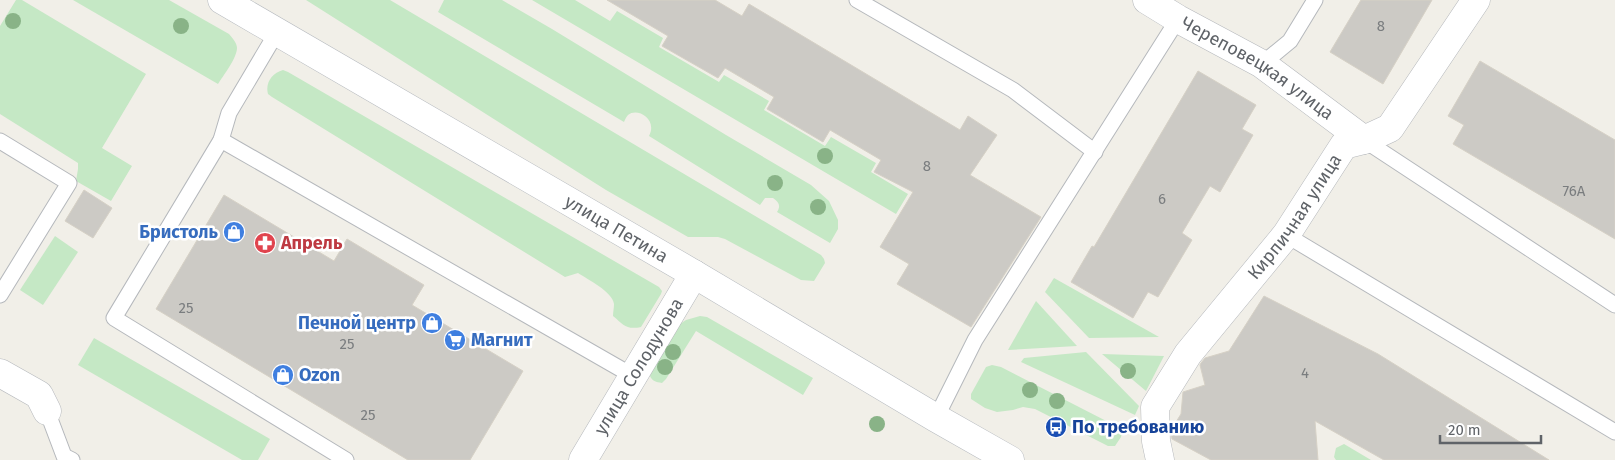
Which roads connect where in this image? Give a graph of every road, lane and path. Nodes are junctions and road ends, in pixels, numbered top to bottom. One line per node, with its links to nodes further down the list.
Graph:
1 (857, 0): 12 (lane)
2 (1147, 0): 6 (street, Череповецкая улица)
3 (1315, 0): 8 (lane)
4 (1476, 0): 10 (street, Кирпичная улица)
5 (227, 1): 7 (street, улица Петина)
6 (1178, 19): 8 (street, Череповецкая улица); 12 (lane)
7 (277, 32): 9 (lane); 14 (street, улица Петина)
8 (1262, 64): 10 (street, Череповецкая улица)
9 (221, 140): 18 (lane); 23 (lane)
10 (1364, 140): 13 (street, Кирпичная улица); 16 (lane)
11 (0, 141): 15 (lane)
12 (1094, 152): 20 (lane)
13 (1286, 235): 21 (lane); 26 (street, Кирпичная улица)
14 (694, 274): 18 (street, улица Солодунова); 20 (street, улица Петина)
15 (0, 295)
16 (1615, 305)
17 (0, 372): 19 (street)
18 (633, 376): 24 (street, улица Солодунова)
19 (47, 411): 22 (lane)
20 (936, 418): 25 (street, улица Петина)
21 (1615, 432)
22 (66, 459)
23 (346, 460)
24 (583, 460)
25 (1010, 460)
26 (1160, 460)

